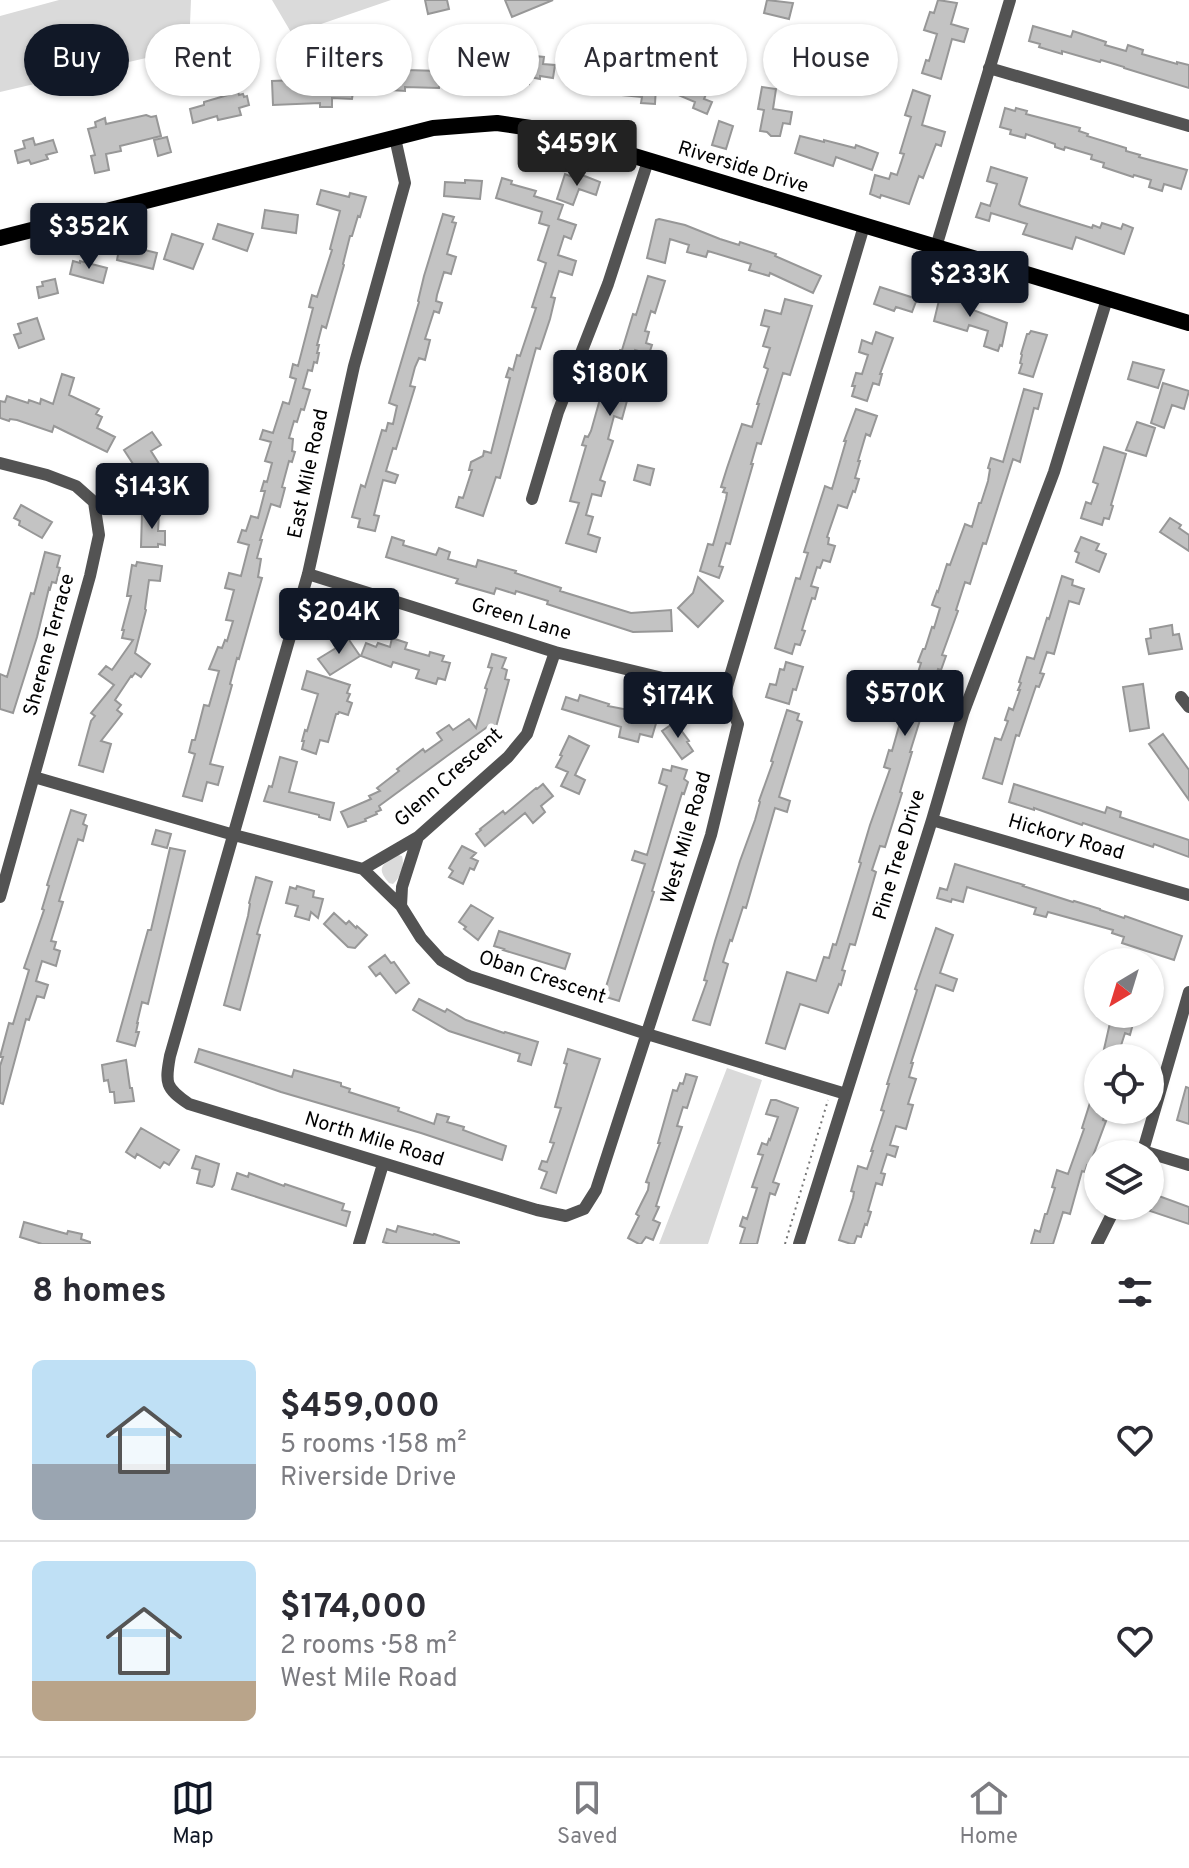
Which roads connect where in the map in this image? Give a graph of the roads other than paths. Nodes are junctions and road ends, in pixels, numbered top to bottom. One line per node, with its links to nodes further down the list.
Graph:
1 (1010, 0): 2 (street)
2 (989, 68): 3 (street); 8 (street)
3 (1189, 126)
4 (395, 138): 5 (main road, Riverside Drive); 7 (main road, Riverside Drive); 13 (street, East Mile Road)
5 (648, 161): 6 (main road, Riverside Drive); 12 (street)
6 (864, 226): 8 (main road, Riverside Drive); 15 (street)
7 (0, 238)
8 (936, 247): 9 (main road, Riverside Drive)
9 (1107, 299): 10 (main road, Riverside Drive); 17 (street, Pine Tree Drive)
10 (1189, 323)
11 (0, 463): 16 (street, Sherene Terrace)
12 (532, 499)
13 (308, 574): 14 (street, Green Lane); 18 (street, East Mile Road)
14 (555, 652): 15 (street, Green Lane); 19 (street, Glenn Crescent)
15 (725, 693): 25 (street, West Mile Road)
16 (34, 777): 18 (street, Oban Crescent); 22 (street, Sherene Terrace)
17 (932, 820): 21 (street, Hickory Road); 27 (street, Pine Tree Drive)
18 (234, 835): 20 (street, Oban Crescent); 26 (street, East Mile Road)
19 (418, 837): 20 (street, Glenn Crescent); 23 (street)
20 (363, 869): 23 (street, Oban Crescent)
21 (1189, 895)
22 (0, 897)
23 (401, 906): 25 (street, Oban Crescent)
24 (1189, 992): 28 (street)
25 (647, 1034): 27 (street, Oban Crescent); 32 (street, West Mile Road)
26 (173, 1094): 30 (street, North Mile Road)
27 (846, 1094): 35 (street, Pine Tree Drive)
28 (1146, 1140)
29 (1164, 1159): 31 (street)
30 (383, 1164): 32 (street, North Mile Road); 34 (street)
31 (1189, 1165)
32 (566, 1216)
33 (1109, 1220): 36 (street)
34 (359, 1244)
35 (799, 1244)
36 (1097, 1244)

